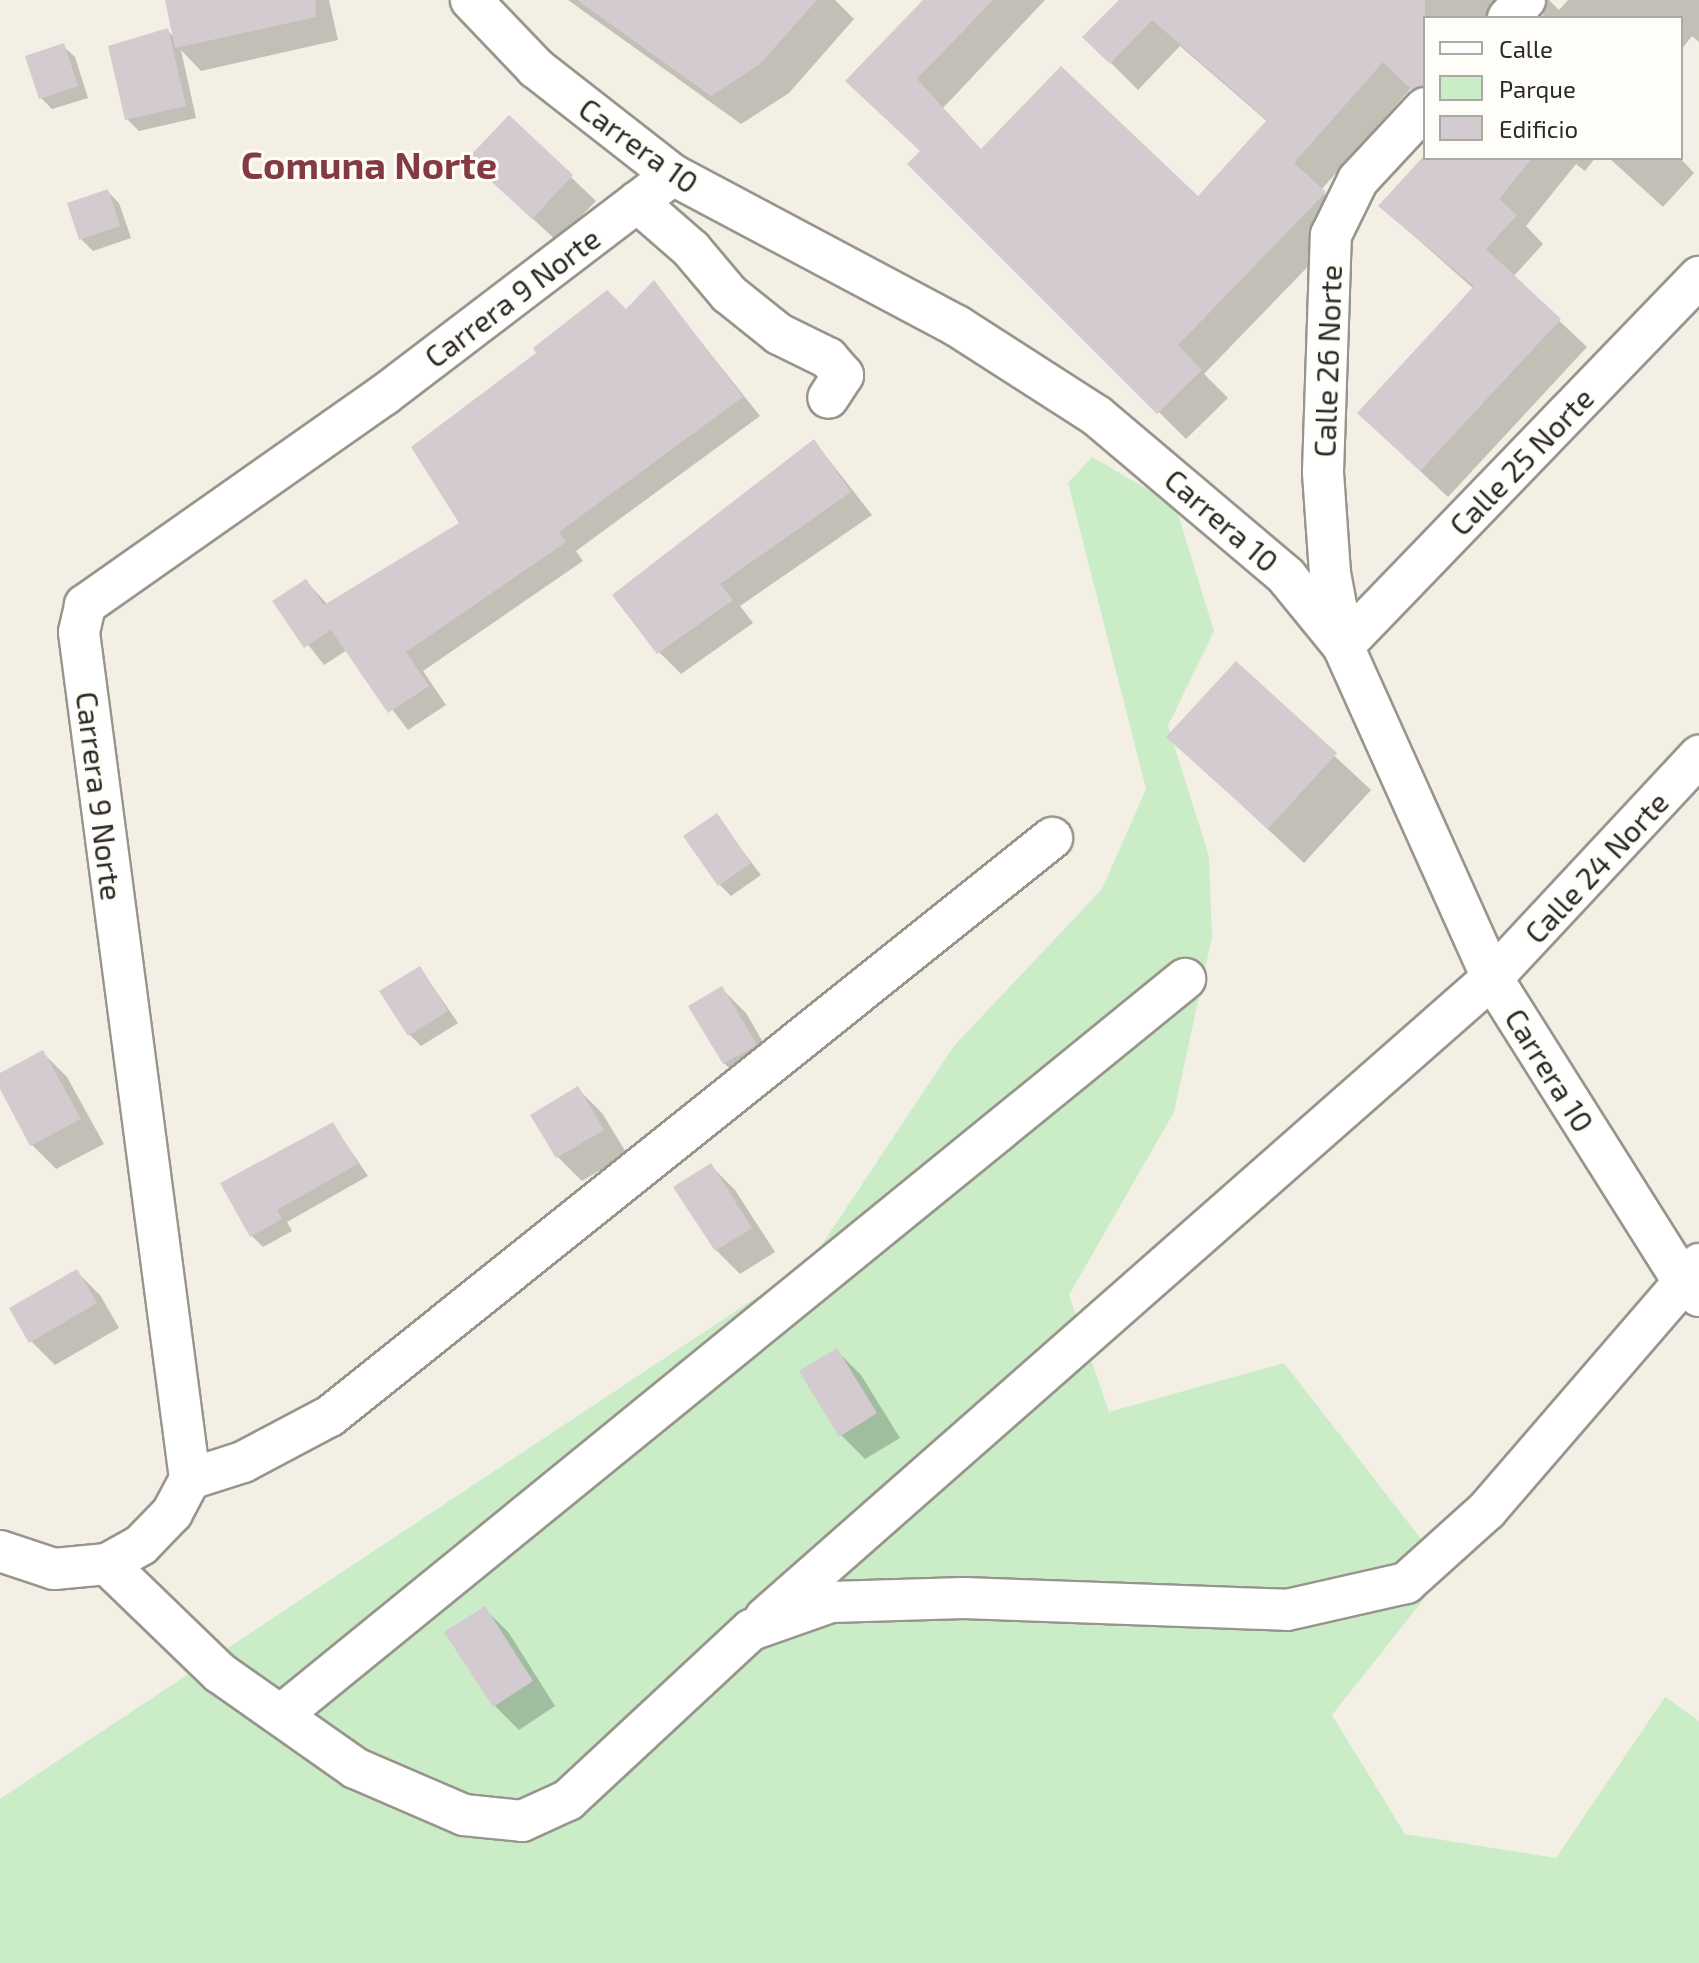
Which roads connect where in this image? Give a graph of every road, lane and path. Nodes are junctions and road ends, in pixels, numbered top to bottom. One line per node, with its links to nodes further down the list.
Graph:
1 (471, 0): 5 (street, Carrera 10)
2 (1525, 0): 3 (street)
3 (1510, 16)
4 (1423, 110): 9 (street, Calle 26 Norte)
5 (673, 175): 6 (street, Carrera 9 Norte); 9 (street, Carrera 10)
6 (637, 202): 8 (street); 15 (street, Carrera 9 Norte)
7 (1699, 277): 9 (street, Calle 25 Norte)
8 (828, 398)
9 (1343, 646): 12 (street, Carrera 10)
10 (1699, 756): 12 (street, Calle 24 Norte)
11 (1052, 838): 15 (street)
12 (1492, 978): 14 (street, Carrera 10); 18 (street, Calle 24 Norte)
13 (1185, 979): 19 (street)
14 (1694, 1280): 18 (street)
15 (190, 1479): 17 (street)
16 (0, 1551): 17 (street)
17 (107, 1564): 19 (street, Calle 24 Norte)
18 (751, 1630): 19 (street, Calle 24 Norte)
19 (281, 1715)

